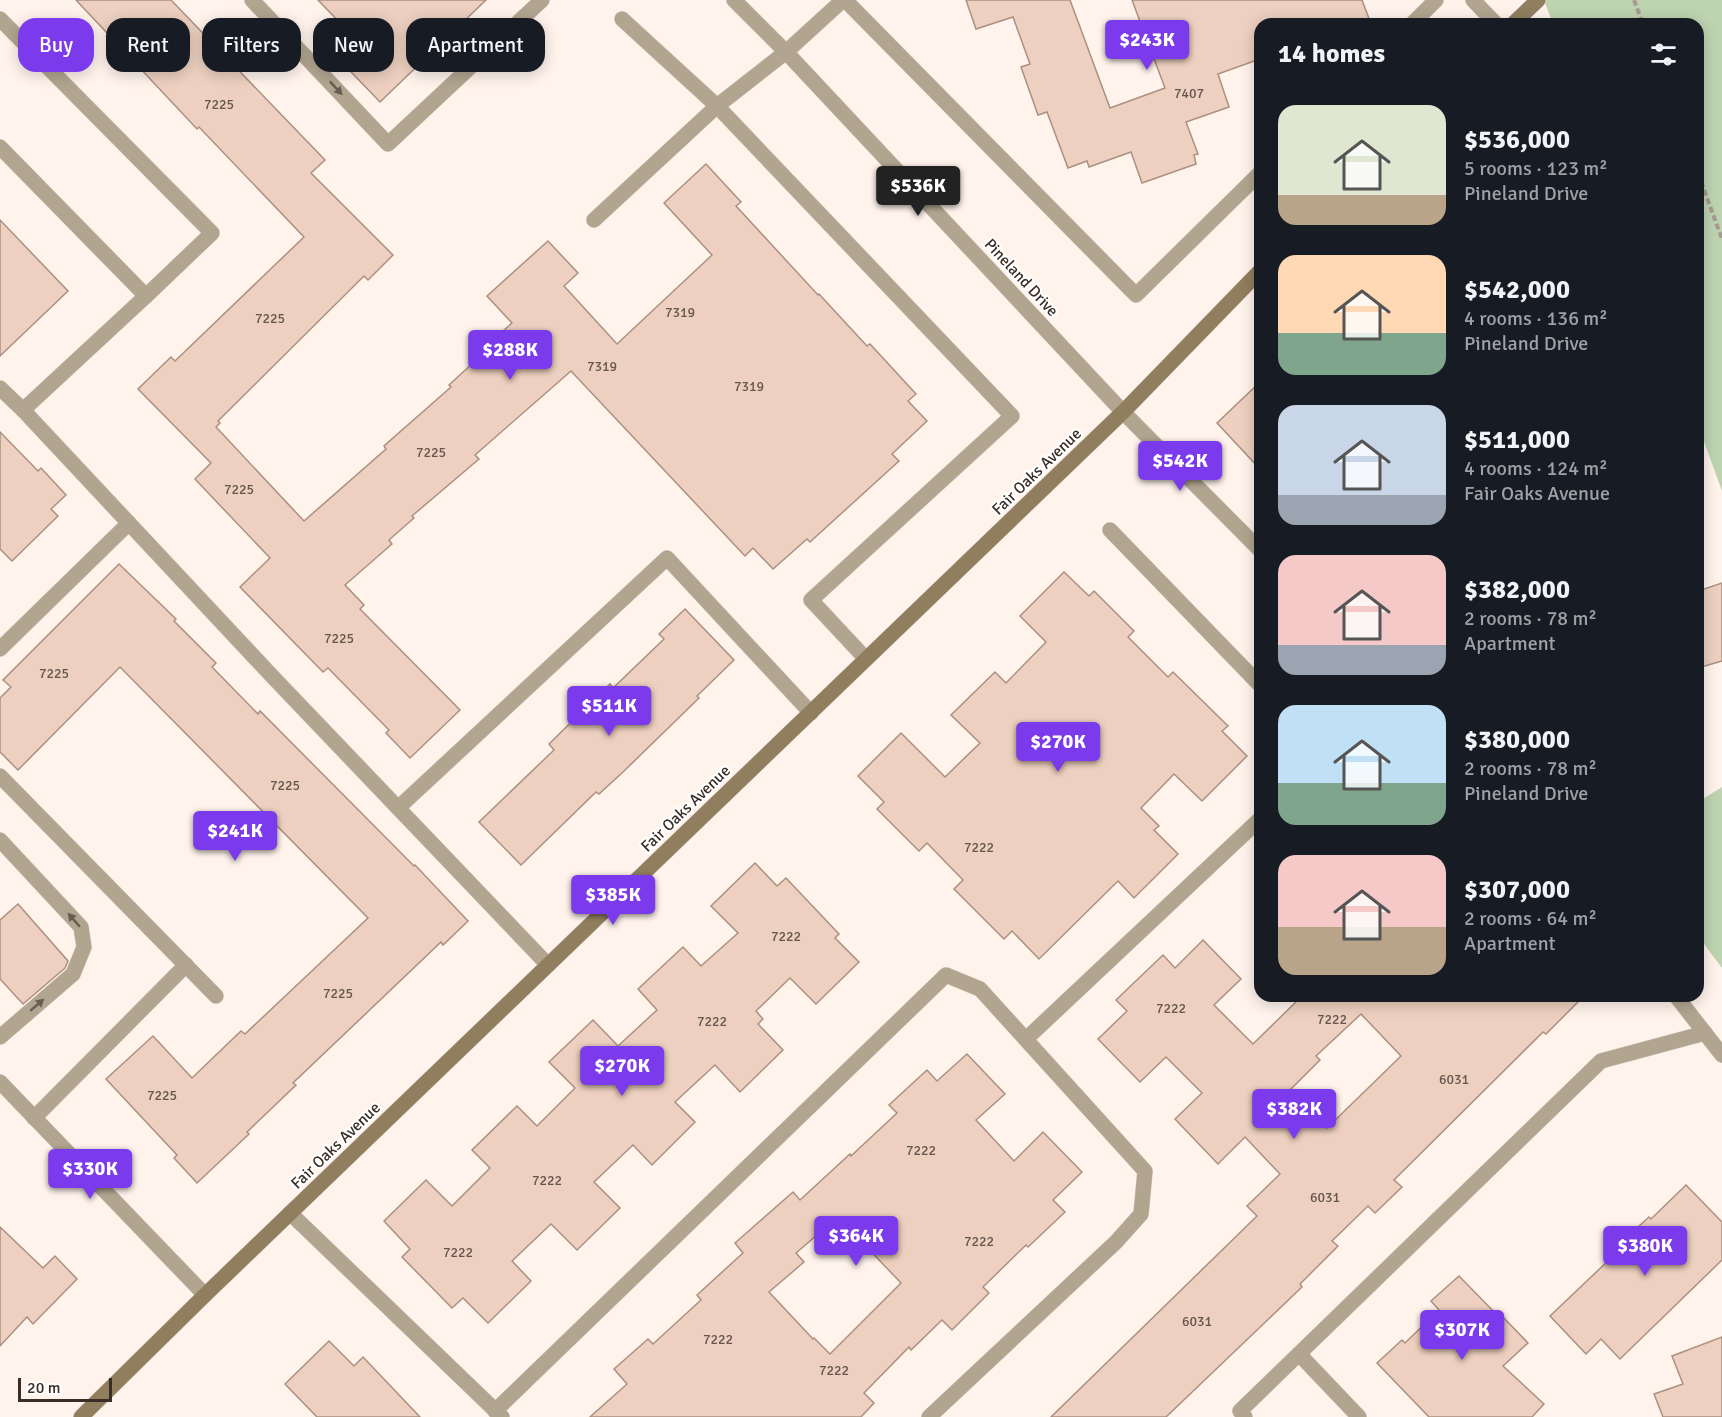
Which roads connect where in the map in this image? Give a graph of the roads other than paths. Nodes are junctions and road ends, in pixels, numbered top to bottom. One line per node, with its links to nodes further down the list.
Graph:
1 (252, 0): 2 (street, one-way to 2)
2 (542, 0)
3 (734, 0): 13 (street, Pineland Drive)
4 (844, 0): 13 (street); 16 (street)
5 (1437, 0): 8 (street)
6 (1473, 0): 9 (street)
7 (1535, 3): 10 (main road)
8 (1418, 18)
9 (1490, 18)
10 (1519, 18)
11 (0, 19): 19 (street)
12 (621, 19): 14 (street)
13 (786, 52): 14 (street); 22 (street, Pineland Drive)
14 (717, 106): 17 (street); 27 (street)
15 (0, 147): 19 (street)
16 (1254, 179)
17 (594, 220)
18 (1254, 278): 22 (main road, Fair Oaks Avenue)
19 (146, 296): 21 (street)
20 (0, 388): 21 (street)
21 (23, 410): 23 (street)
22 (1123, 412): 25 (street, Pineland Drive); 27 (main road, Fair Oaks Avenue)
23 (129, 523): 26 (street); 31 (street)
24 (1110, 530): 28 (street)
25 (1254, 544)
26 (0, 649)
27 (866, 659): 29 (main road, Fair Oaks Avenue)
28 (1254, 679)
29 (811, 713): 31 (street); 35 (main road, Fair Oaks Avenue)
30 (0, 776): 34 (street)
31 (398, 807): 35 (street)
32 (1254, 825): 40 (street)
33 (2, 845): 39 (street, one-way to 33)
34 (186, 965): 36 (street); 43 (street)
35 (548, 965): 44 (main road, Fair Oaks Avenue)
36 (216, 996)
37 (1681, 1002): 38 (street)
38 (1705, 1033): 41 (street); 46 (street)
39 (0, 1037)
40 (1026, 1040): 47 (street); 49 (street)
41 (1722, 1055)
42 (0, 1082): 43 (street)
43 (34, 1118): 45 (street)
44 (290, 1213): 45 (main road, Fair Oaks Avenue); 47 (street)
45 (205, 1295): 48 (main road, Fair Oaks Avenue)
46 (1299, 1354): 50 (street); 51 (street)
47 (499, 1414)
48 (81, 1417)
49 (929, 1417)
50 (1245, 1417)
51 (1359, 1417)

